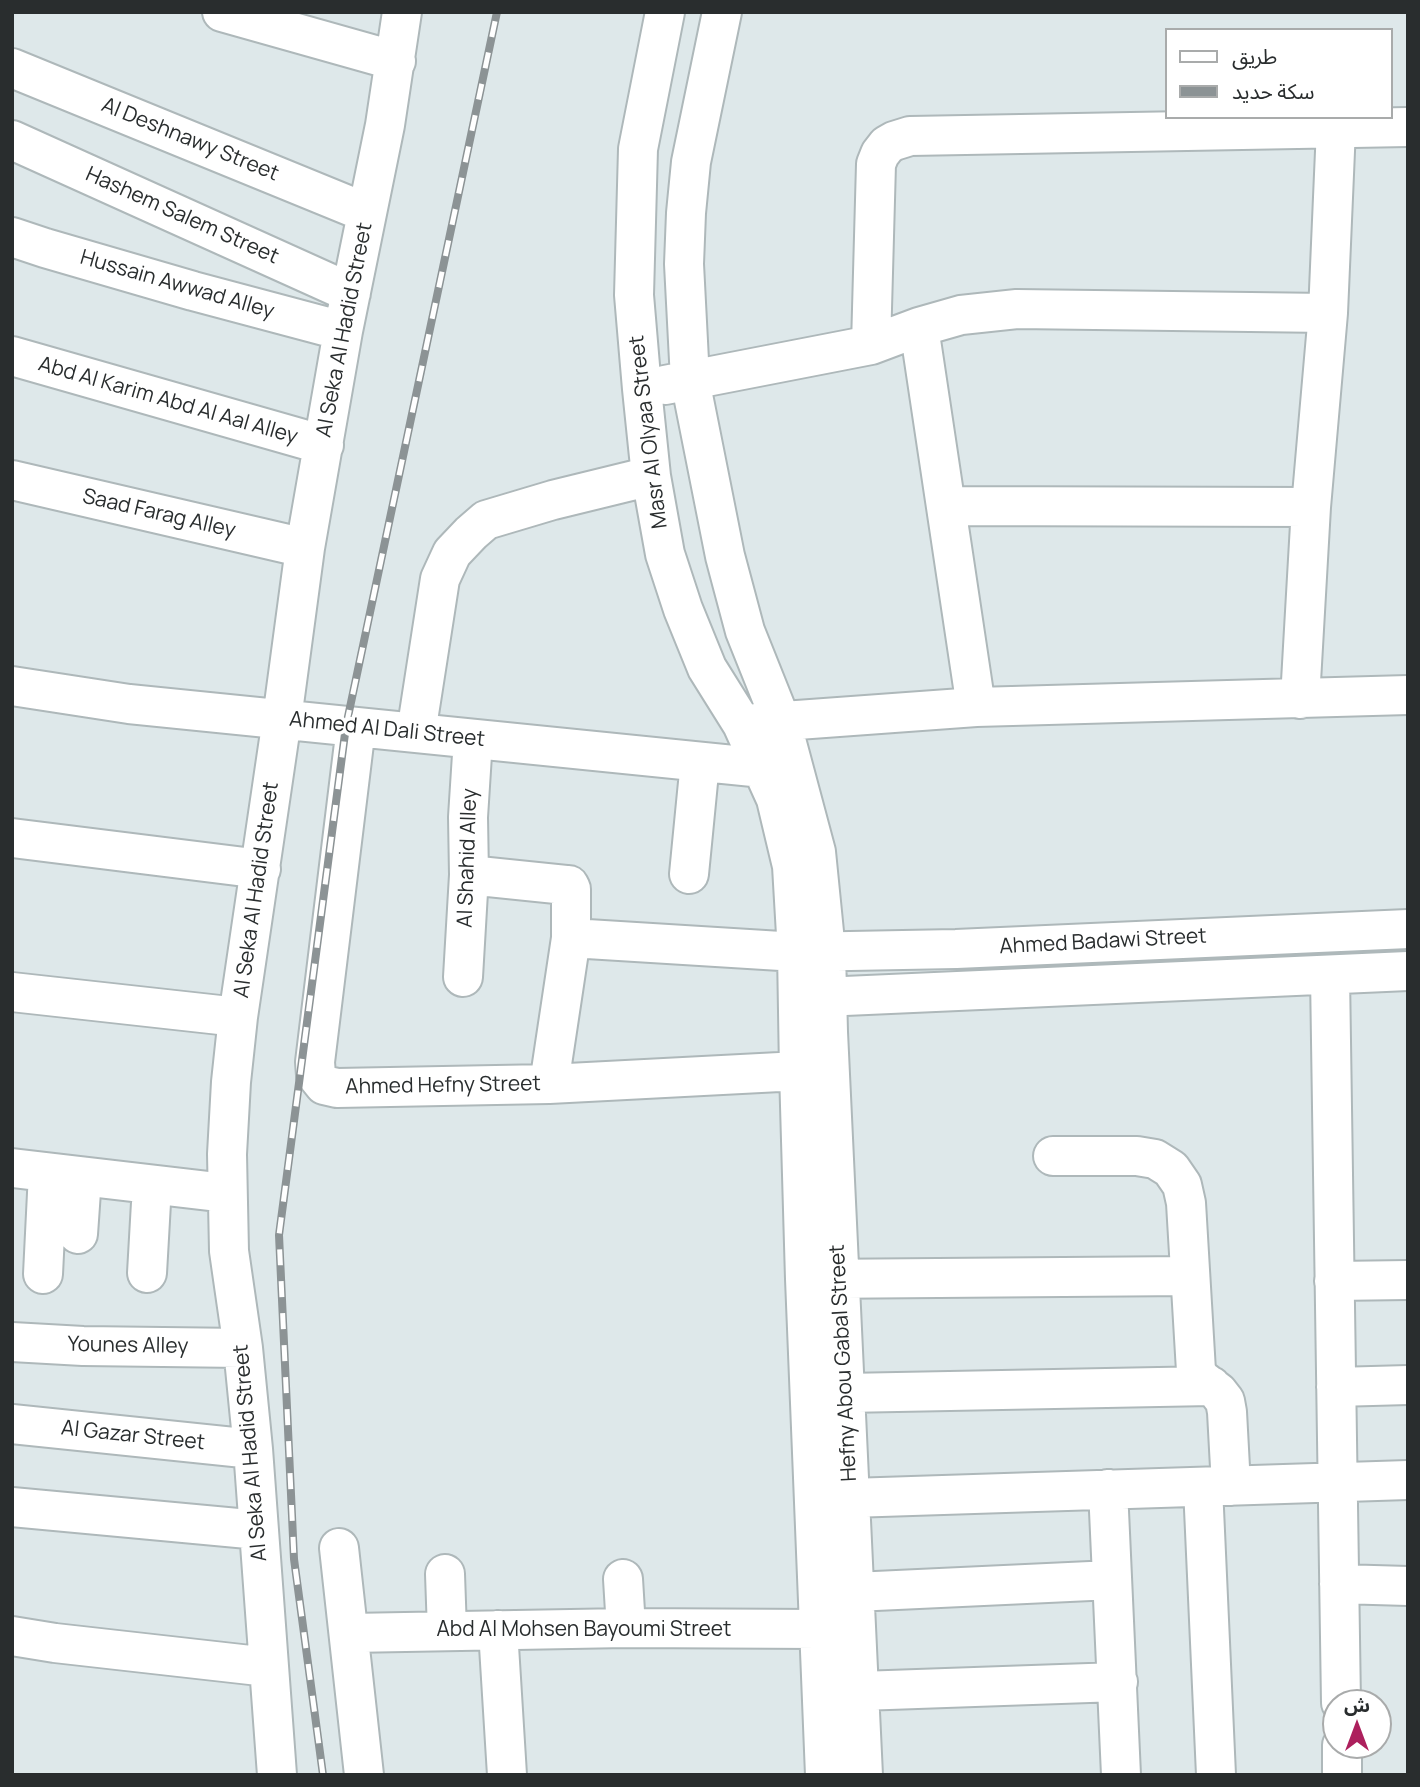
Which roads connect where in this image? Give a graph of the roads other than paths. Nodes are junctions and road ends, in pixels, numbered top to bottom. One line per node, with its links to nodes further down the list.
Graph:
1 (222, 12): 5 (street)
2 (402, 12): 5 (street, Al Seka Al Hadid Street)
3 (664, 12): 19 (street, Masr Al Olyaa Street)
4 (722, 12): 18 (street)
5 (396, 61): 10 (street, Al Seka Al Hadid Street)
6 (12, 68): 10 (street, Al Deshnawy Street)
7 (1408, 127): 8 (street)
8 (1336, 128): 13 (street); 16 (street)
9 (12, 140): 12 (street, Hashem Salem Street)
10 (368, 213): 12 (street, Al Seka Al Hadid Street)
11 (12, 237): 15 (street, Hussain Awwad Alley)
12 (351, 293): 15 (street, Al Seka Al Hadid Street)
13 (1328, 313): 14 (street); 24 (street)
14 (919, 327): 16 (street); 23 (street)
15 (343, 331): 20 (street, Al Seka Al Hadid Street)
16 (871, 345): 18 (street)
17 (12, 356): 20 (street, Abd Al Karim Abd Al Aal Alley)
18 (690, 380): 19 (street); 31 (street)
19 (642, 389): 21 (street, Masr Al Olyaa Street)
20 (324, 445): 25 (street, Al Seka Al Hadid Street)
21 (651, 476): 32 (street, Masr Al Olyaa Street); 34 (street)
22 (12, 480): 25 (street, Saad Farag Alley)
23 (946, 506): 24 (street); 29 (street)
24 (1311, 507): 28 (street)
25 (305, 548): 30 (street, Al Seka Al Hadid Street)
26 (12, 686): 30 (street, Ahmed Al Dali Street)
27 (1408, 695): 28 (street)
28 (1300, 699): 29 (street)
29 (976, 707): 31 (street)
30 (282, 719): 33 (street, Ahmed Al Dali Street); 39 (street, Al Seka Al Hadid Street)
31 (781, 721): 32 (street); 44 (street)
32 (742, 724): 37 (street, Masr Al Olyaa Street)
33 (356, 727): 34 (street, Ahmed Al Dali Street); 52 (street, Ahmed Hefny Street)
34 (416, 733): 35 (street, Ahmed Al Dali Street)
35 (473, 738): 36 (street, Ahmed Al Dali Street); 41 (street, Al Shahid Alley)
36 (700, 762): 37 (street, Ahmed Al Dali Street); 40 (street)
37 (763, 768): 44 (street, Masr Al Olyaa Street)
38 (12, 838): 39 (street)
39 (261, 869): 50 (street, Al Seka Al Hadid Street)
40 (689, 874)
41 (469, 875): 43 (street); 47 (street, Al Shahid Alley)
42 (1408, 929): 44 (street, Ahmed Badawi Street)
43 (571, 938): 44 (street, Ahmed Badawi Street); 52 (street)
44 (811, 952): 49 (street, Hefny Abou Gabal Street)
45 (1408, 971): 46 (street, Ahmed Badawi Street)
46 (1329, 975): 49 (street, Ahmed Badawi Street); 63 (street)
47 (463, 977)
48 (12, 992): 50 (street)
49 (812, 998): 51 (street, Hefny Abou Gabal Street); 61 (street, Hefny Abou Gabal Street)
50 (238, 1017): 56 (street, Al Seka Al Hadid Street)
51 (799, 1071): 52 (street, Ahmed Hefny Street); 61 (street, Hefny Abou Gabal Street)
52 (549, 1084)
53 (1053, 1156): 60 (street)
54 (47, 1173): 55 (street); 57 (street); 59 (street)
55 (152, 1185): 56 (street); 58 (street)
56 (226, 1193): 65 (street, Al Seka Al Hadid Street)
57 (78, 1234)
58 (147, 1273)
59 (43, 1274)
60 (1189, 1276): 61 (street); 67 (street)
61 (822, 1278): 69 (street, Hefny Abou Gabal Street); 87 (street, Hefny Abou Gabal Street)
62 (1408, 1280): 63 (street)
63 (1334, 1281): 68 (street)
64 (12, 1342): 65 (street, Younes Alley)
65 (243, 1348): 71 (street, Al Seka Al Hadid Street)
66 (1408, 1385): 68 (street)
67 (1211, 1386): 69 (street); 74 (street)
68 (1336, 1387): 73 (street)
69 (845, 1393): 76 (street, Hefny Abou Gabal Street)
70 (12, 1424): 71 (street, Al Gazar Street)
71 (253, 1449): 78 (street, Al Seka Al Hadid Street)
72 (1408, 1480): 73 (street)
73 (1337, 1482): 74 (street); 83 (street)
74 (1217, 1486): 75 (street); 102 (street)
75 (1108, 1489): 76 (street); 82 (street)
76 (850, 1498): 85 (street, Hefny Abou Gabal Street)
77 (12, 1507): 78 (street)
78 (259, 1530): 92 (street, Al Seka Al Hadid Street)
79 (339, 1548): 90 (street)
80 (445, 1574): 89 (street)
81 (623, 1579): 86 (street)
82 (1112, 1580): 85 (street); 93 (street)
83 (1339, 1584): 84 (street); 94 (street)
84 (1408, 1586)
85 (854, 1592): 95 (street, Hefny Abou Gabal Street)
86 (626, 1628): 87 (street, Abd Al Mohsen Bayoumi Street); 88 (street, Abd Al Mohsen Bayoumi Street)
87 (818, 1629): 99 (street, Hefny Abou Gabal Street)
88 (498, 1630): 89 (street, Abd Al Mohsen Bayoumi Street); 98 (street)
89 (447, 1631): 90 (street, Abd Al Mohsen Bayoumi Street)
90 (350, 1633): 97 (street)
91 (12, 1636): 92 (street)
92 (268, 1667): 96 (street, Al Seka Al Hadid Street)
93 (1118, 1682): 95 (street); 101 (street)
94 (1341, 1689)
95 (860, 1691): 100 (street, Hefny Abou Gabal Street)
96 (277, 1775)
97 (364, 1775)
98 (507, 1775)
99 (825, 1775)
100 (863, 1775)
101 (1121, 1775)
102 (1216, 1775)

